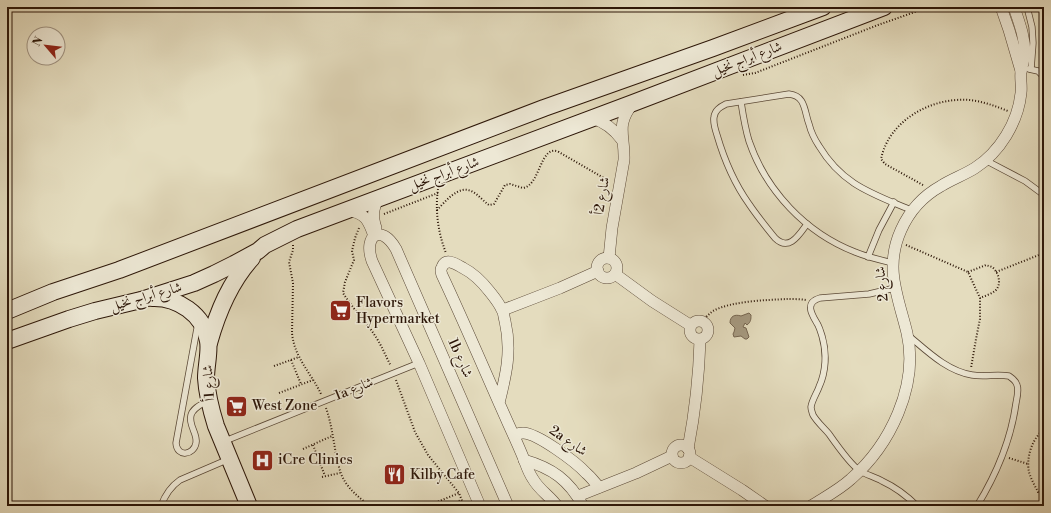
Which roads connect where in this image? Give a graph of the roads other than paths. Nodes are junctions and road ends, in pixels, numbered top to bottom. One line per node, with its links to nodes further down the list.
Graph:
1 (823, 7): 30 (street, شارع أبراج نخيل)
2 (884, 7): 9 (street, شارع أبراج نخيل)
3 (1001, 7): 6 (street, شارع 2)
4 (1014, 7): 6 (street, شارع 2)
5 (1027, 7): 6 (lane)
6 (1026, 71): 7 (lane); 12 (street, شارع 2)
7 (1044, 77)
8 (741, 102): 15 (lane); 19 (lane); 19 (lane)
9 (633, 103): 10 (street, شارع أبراج نخيل); 11 (street, شارع 2أ)
10 (592, 118): 11 (street); 14 (street, شارع أبراج نخيل)
11 (622, 140): 23 (street, شارع 2أ)
12 (985, 160): 13 (lane); 17 (street, شارع 2)
13 (1044, 195)
14 (378, 198): 16 (street, شارع أبراج نخيل); 18 (street)
15 (894, 202): 17 (lane); 22 (lane)
16 (347, 210): 18 (street); 21 (street, شارع أبراج نخيل)
17 (913, 210): 24 (street, شارع 2)
18 (371, 222): 20 (street)
19 (807, 224): 22 (lane)
20 (376, 235): 37 (street); 51 (street, 1b شارع)
21 (258, 251): 28 (street, شارع أبراج نخيل); 36 (street)
22 (868, 257): 24 (lane)
23 (609, 258): 25 (street); 26 (street)
24 (893, 263): 27 (street, شارع 2)
25 (598, 271): 26 (street); 29 (street)
26 (615, 274): 32 (street)
27 (895, 288): 33 (street, شارع 2); 45 (lane)
28 (141, 300): 31 (street, شارع 1أ); 35 (street, شارع أبراج نخيل)
29 (503, 310): 39 (street); 39 (street)
30 (7, 311)
31 (198, 319): 36 (street, شارع 1أ); 38 (lane)
32 (690, 325): 34 (street); 34 (street)
33 (907, 335): 45 (street, شارع 2); 57 (lane)
34 (700, 340): 42 (street)
35 (7, 341)
36 (209, 343): 38 (street, شارع 1أ)
37 (419, 363): 41 (lane, 1a شارع); 50 (street)
38 (209, 400): 41 (street, شارع 1أ)
39 (499, 403): 40 (street)
40 (514, 435): 44 (street); 46 (street, 2a شارع)
41 (222, 442): 43 (street, شارع 1أ)
42 (689, 453): 46 (street); 54 (street)
43 (230, 459): 48 (street, شارع 1أ); 49 (lane)
44 (524, 460): 47 (street); 52 (street)
45 (860, 471): 55 (street, شارع 2); 56 (lane)
46 (599, 487): 47 (street)
47 (578, 496): 53 (street)
48 (245, 503)
49 (161, 506)
50 (480, 506)
51 (508, 506)
52 (558, 506)
53 (583, 506)
54 (765, 506)
55 (811, 506)
56 (917, 506)
57 (977, 506)

